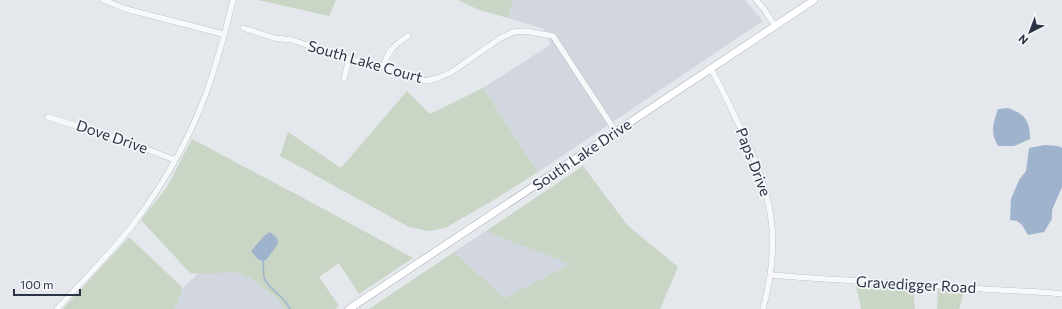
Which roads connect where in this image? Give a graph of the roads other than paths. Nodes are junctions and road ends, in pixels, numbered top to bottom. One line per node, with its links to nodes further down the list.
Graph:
1 (233, 0): 7 (street)
2 (756, 0): 5 (street)
3 (814, 0): 5 (main road, South Lake Drive)
4 (106, 1): 7 (street)
5 (775, 26): 11 (main road, South Lake Drive)
6 (243, 28): 9 (street, South Lake Court)
7 (224, 34): 15 (street)
8 (408, 36): 10 (street)
9 (348, 59): 10 (street, South Lake Court); 12 (street)
10 (383, 67): 14 (street, South Lake Court)
11 (711, 69): 14 (main road, South Lake Drive); 16 (street, Paps Drive)
12 (344, 79)
13 (48, 117): 15 (street, Dove Drive)
14 (616, 132): 19 (main road, South Lake Drive)
15 (175, 160): 18 (street)
16 (771, 275): 17 (street, Gravedigger Road); 20 (street, Paps Drive)
17 (1062, 294)
18 (56, 309)
19 (349, 309)
20 (763, 309)

